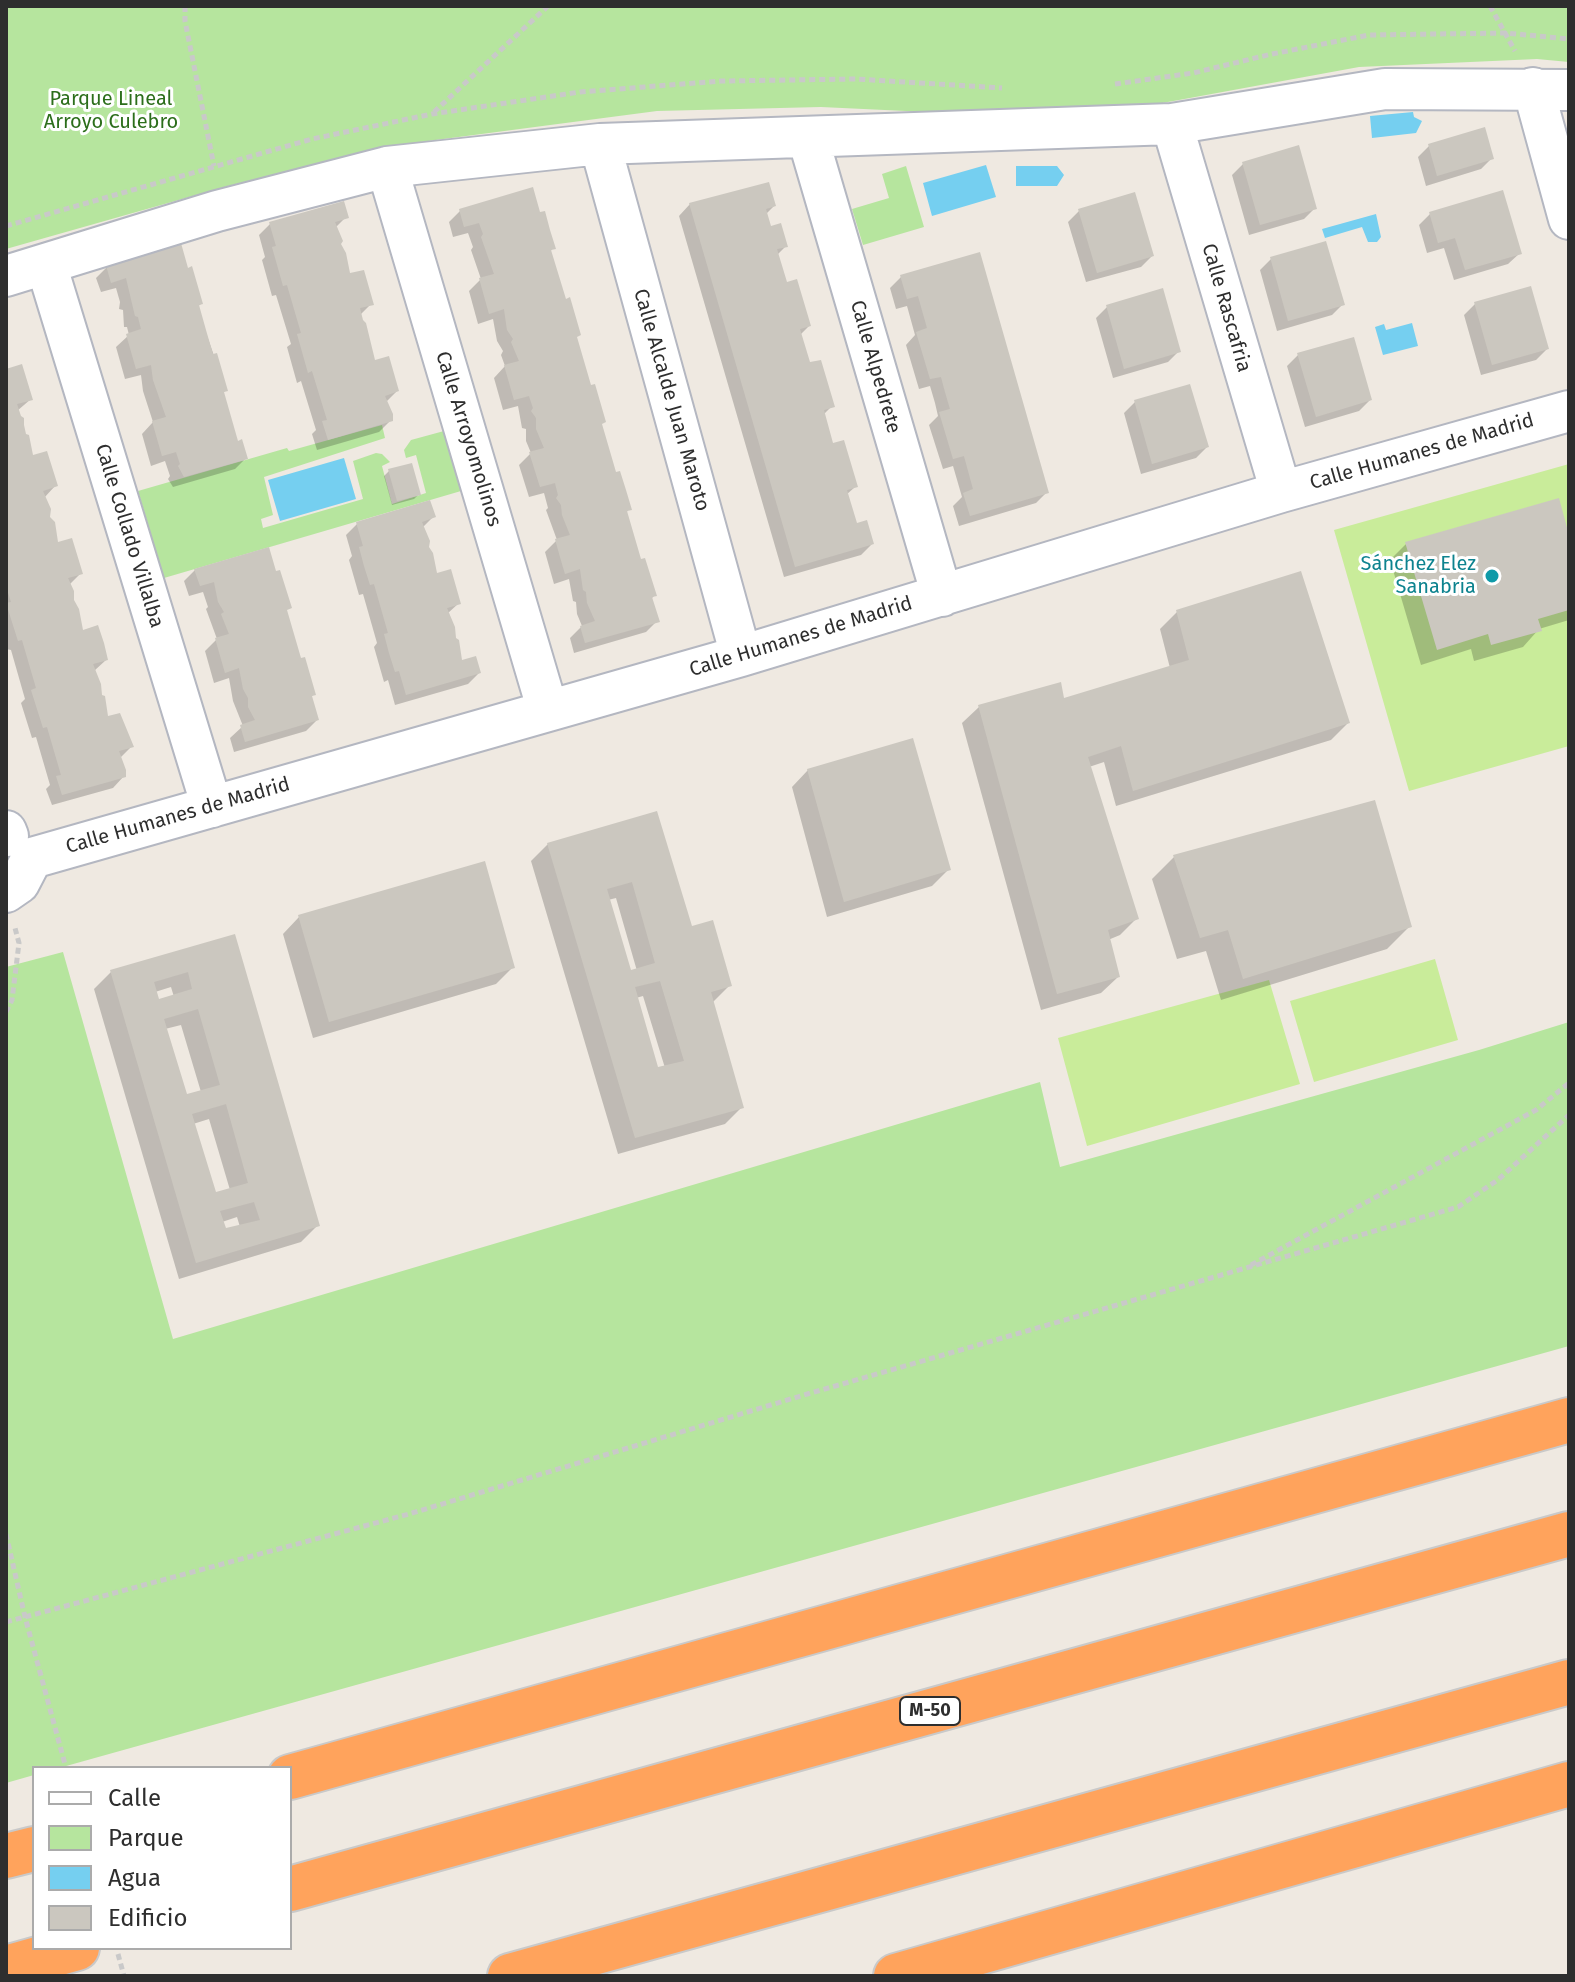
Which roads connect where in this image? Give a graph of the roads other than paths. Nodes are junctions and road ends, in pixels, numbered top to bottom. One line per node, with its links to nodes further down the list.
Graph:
1 (1551, 89): 2 (street); 6 (street)
2 (1172, 124): 3 (street); 10 (street, Calle Rascafria)
3 (808, 138): 4 (street); 11 (street, Calle Alpedrete)
4 (600, 144): 5 (street); 12 (street, Calle Alcalde Juan Maroto)
5 (387, 167): 7 (street); 13 (street, Calle Arroyomolinos)
6 (1569, 219)
7 (46, 264): 8 (street); 14 (street, Calle Collado Villalba)
8 (6, 276)
9 (1569, 411): 10 (street, Calle Humanes de Madrid)
10 (1281, 492): 11 (street, Calle Humanes de Madrid)
11 (942, 596): 12 (street, Calle Humanes de Madrid)
12 (741, 656): 13 (street, Calle Humanes de Madrid)
13 (548, 711): 14 (street, Calle Humanes de Madrid)
14 (212, 807): 15 (street, Calle Humanes de Madrid)
15 (13, 840): 16 (street, Calle Humanes de Madrid)
16 (9, 905)
17 (1569, 1420): 20 (highway)
18 (1569, 1534): 24 (highway, M-50)
19 (1569, 1682): 27 (highway)
20 (292, 1776)
21 (1569, 1784): 28 (highway)
22 (32, 1850): 23 (highway)
23 (6, 1856)
24 (292, 1888)
25 (70, 1950): 26 (highway)
26 (6, 1968)
27 (510, 1976)
28 (896, 1976)

